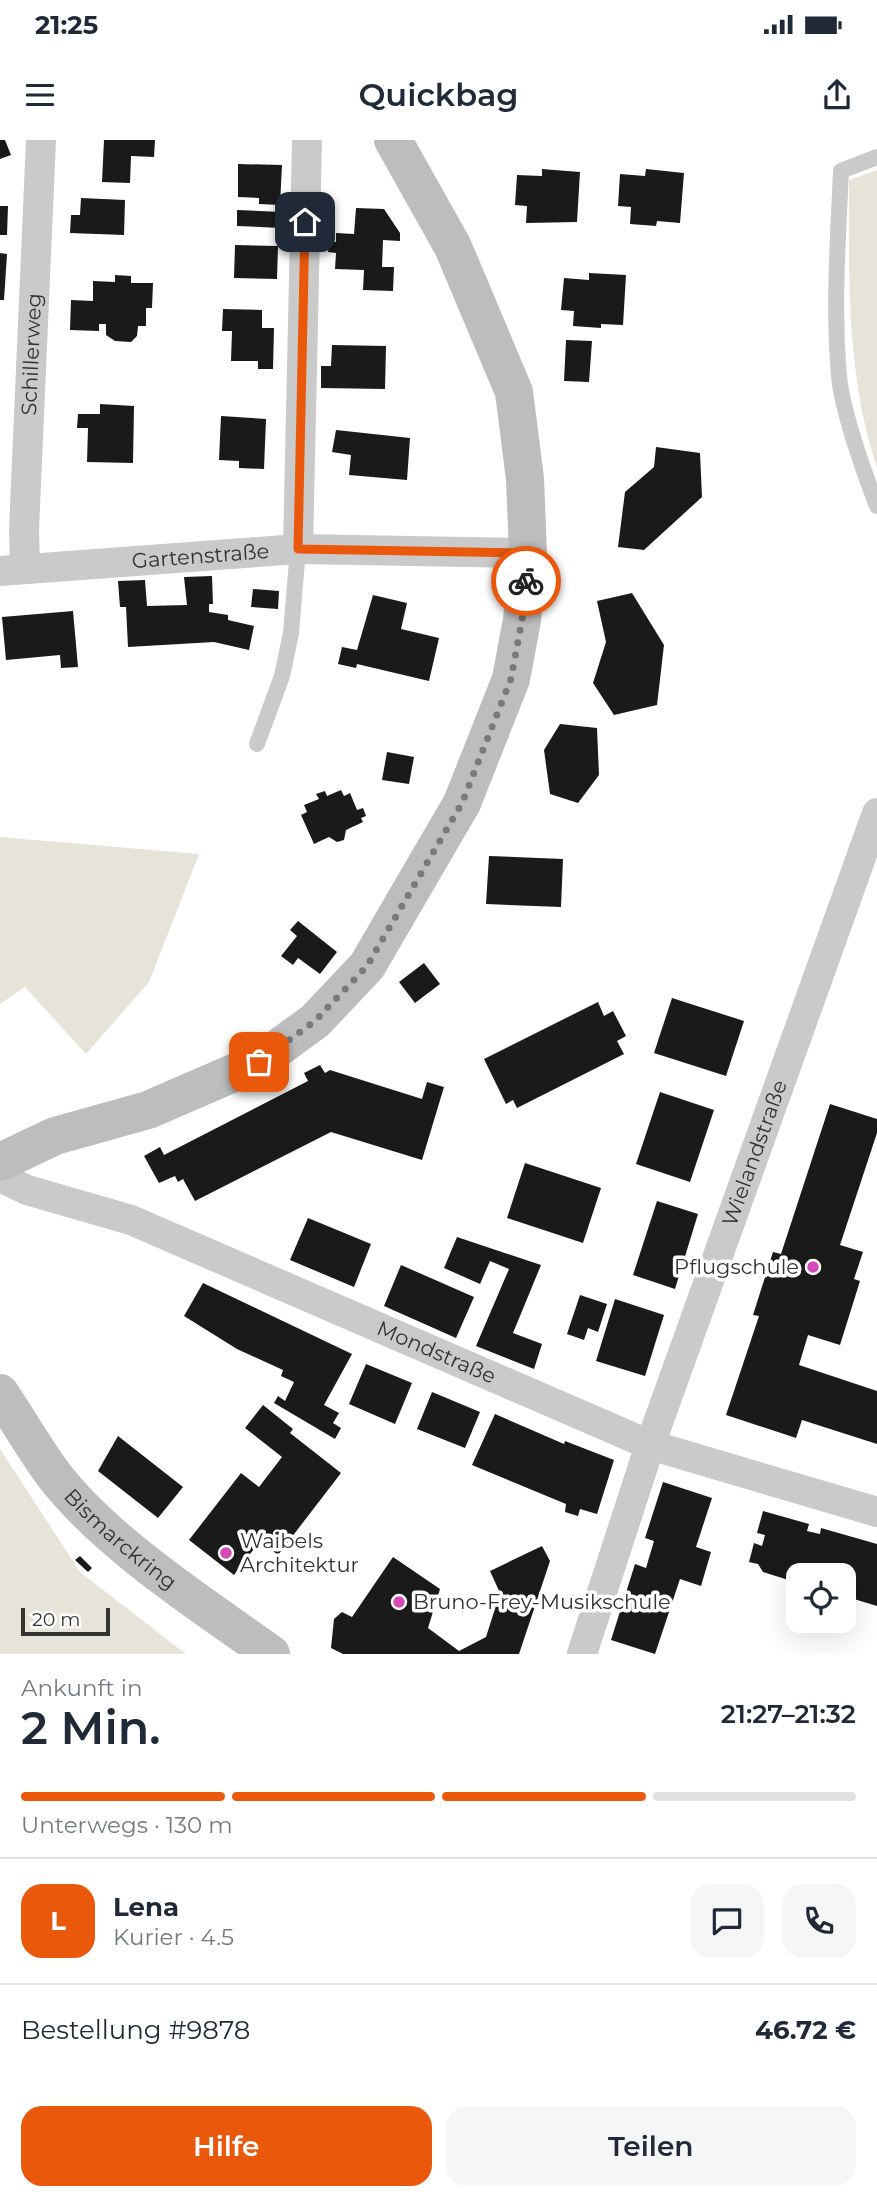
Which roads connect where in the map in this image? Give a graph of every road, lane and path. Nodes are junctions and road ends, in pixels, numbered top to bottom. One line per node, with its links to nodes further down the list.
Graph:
1 (41, 140): 8 (street, Schillerweg)
2 (307, 140): 6 (street)
3 (393, 140): 7 (main road)
4 (877, 157): 5 (lane)
5 (877, 506)
6 (298, 549): 7 (street, Gartenstraße); 8 (street, Gartenstraße); 9 (lane)
7 (528, 553): 11 (main road)
8 (13, 570)
9 (257, 744)
10 (877, 813): 14 (street, Wielandstraße)
11 (0, 1161)
12 (0, 1177): 14 (street, Mondstraße)
13 (0, 1393): 16 (main road, Bismarckring)
14 (650, 1445): 15 (street, Mondstraße); 17 (street, Wielandstraße)
15 (877, 1513)
16 (271, 1654)
17 (582, 1654)

